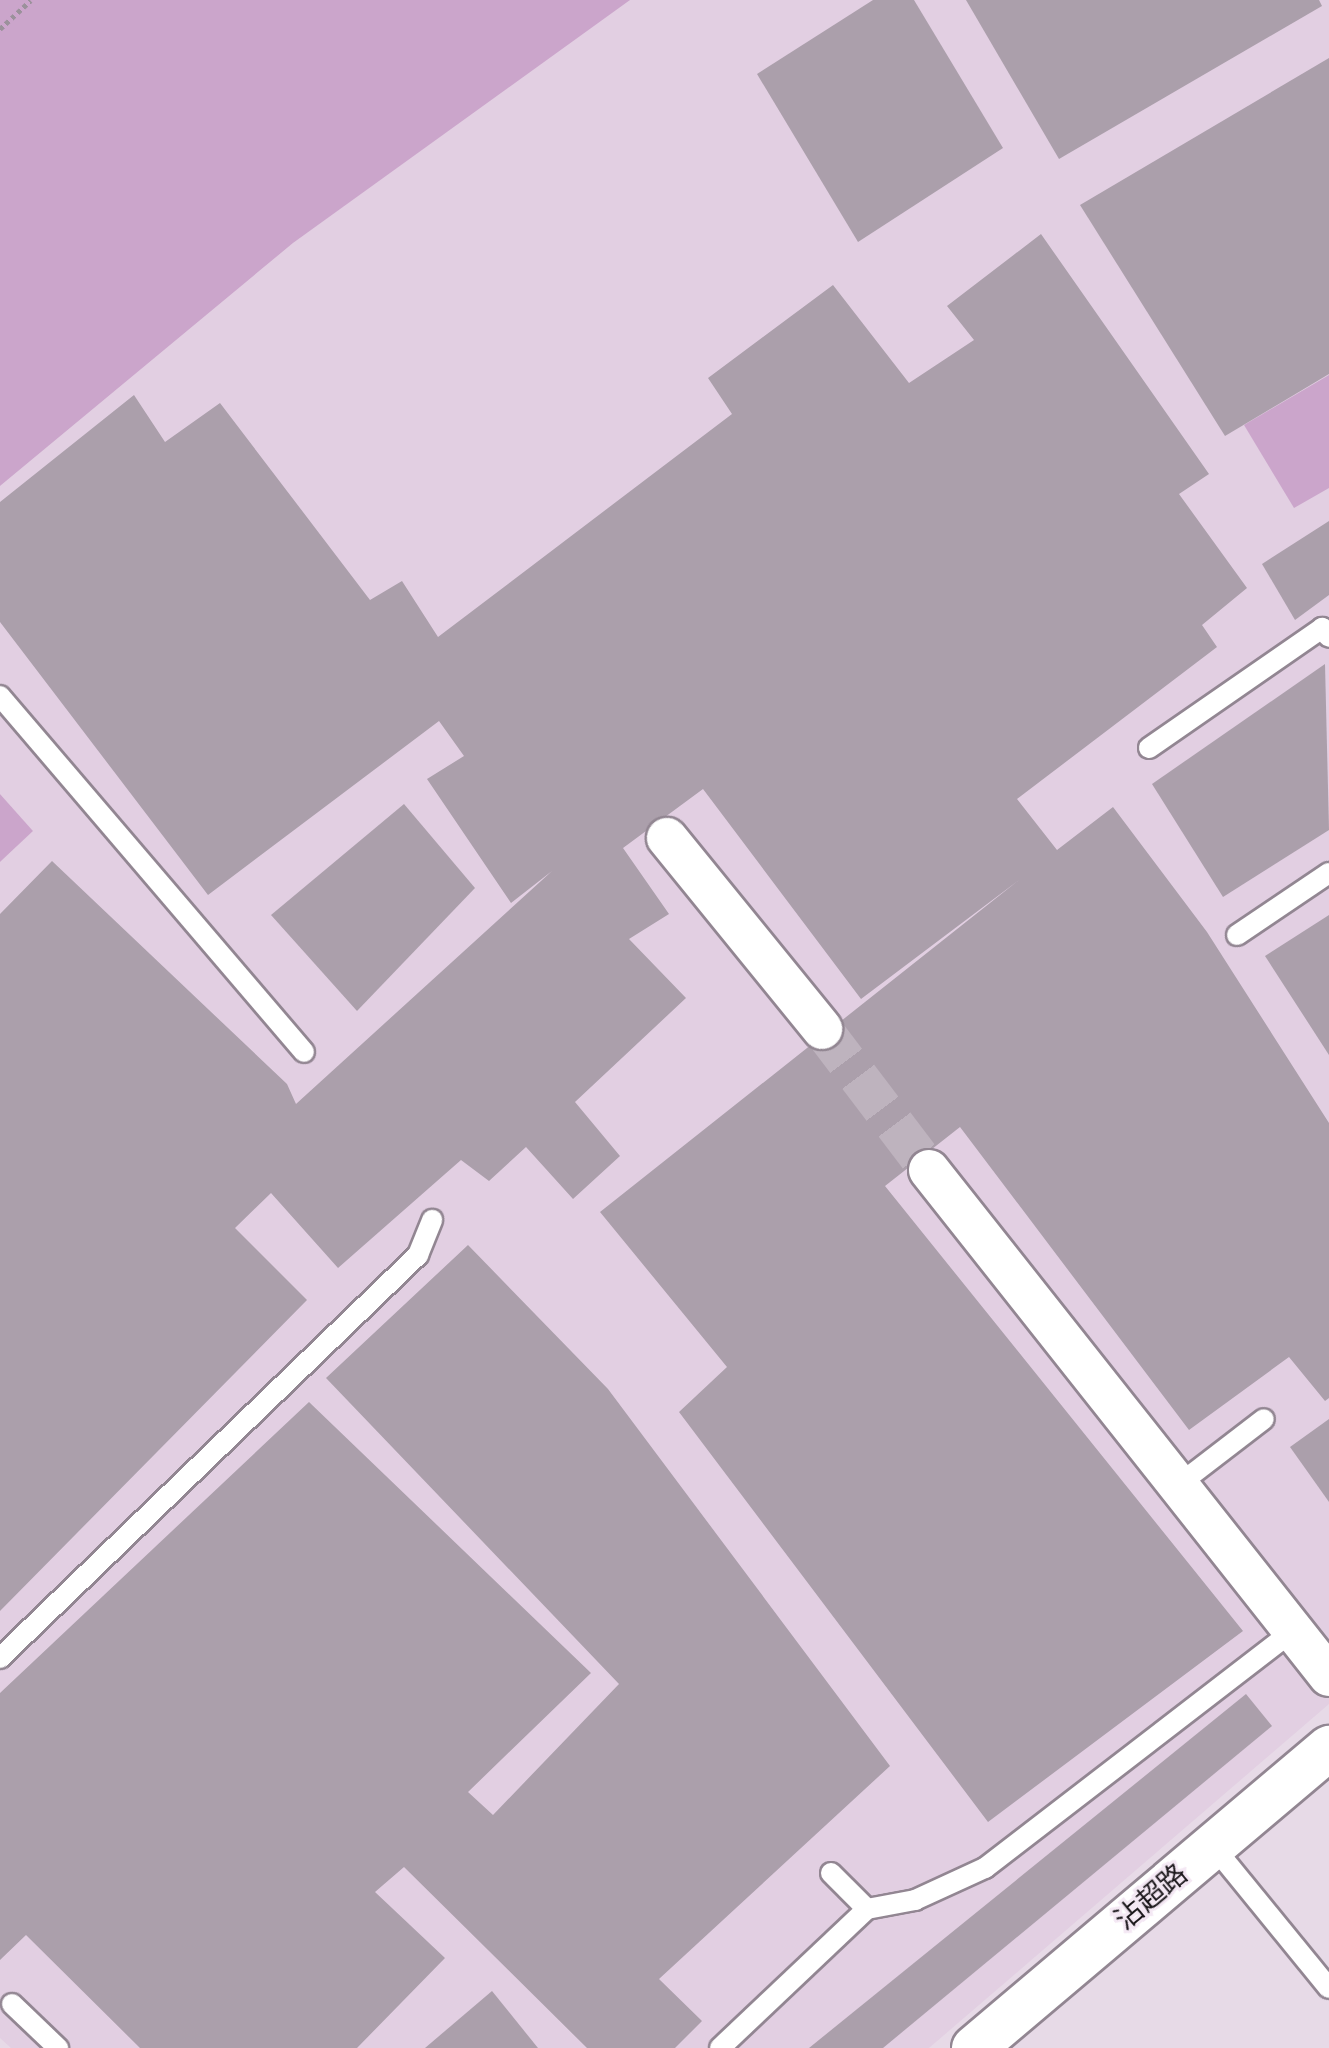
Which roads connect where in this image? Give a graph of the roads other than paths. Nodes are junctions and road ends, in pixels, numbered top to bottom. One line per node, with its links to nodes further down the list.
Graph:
1 (1329, 637): 3 (lane)
2 (0, 696): 8 (lane)
3 (1149, 748)
4 (667, 838): 7 (street)
5 (1329, 873): 6 (lane)
6 (1237, 935)
7 (822, 1029)
8 (304, 1052)
9 (929, 1170): 12 (street)
10 (432, 1220): 14 (lane)
11 (1264, 1419): 12 (lane)
12 (1178, 1485): 13 (street)
13 (1293, 1631): 15 (street); 19 (lane)
14 (0, 1658)
15 (1329, 1676)
16 (1329, 1748): 17 (street, 沾超路)
17 (1213, 1846): 20 (lane); 24 (street, 沾超路)
18 (831, 1873): 19 (lane)
19 (867, 1909): 23 (lane)
20 (1329, 1988)
21 (12, 2004): 22 (lane)
22 (58, 2048)
23 (720, 2048)
24 (974, 2048)

